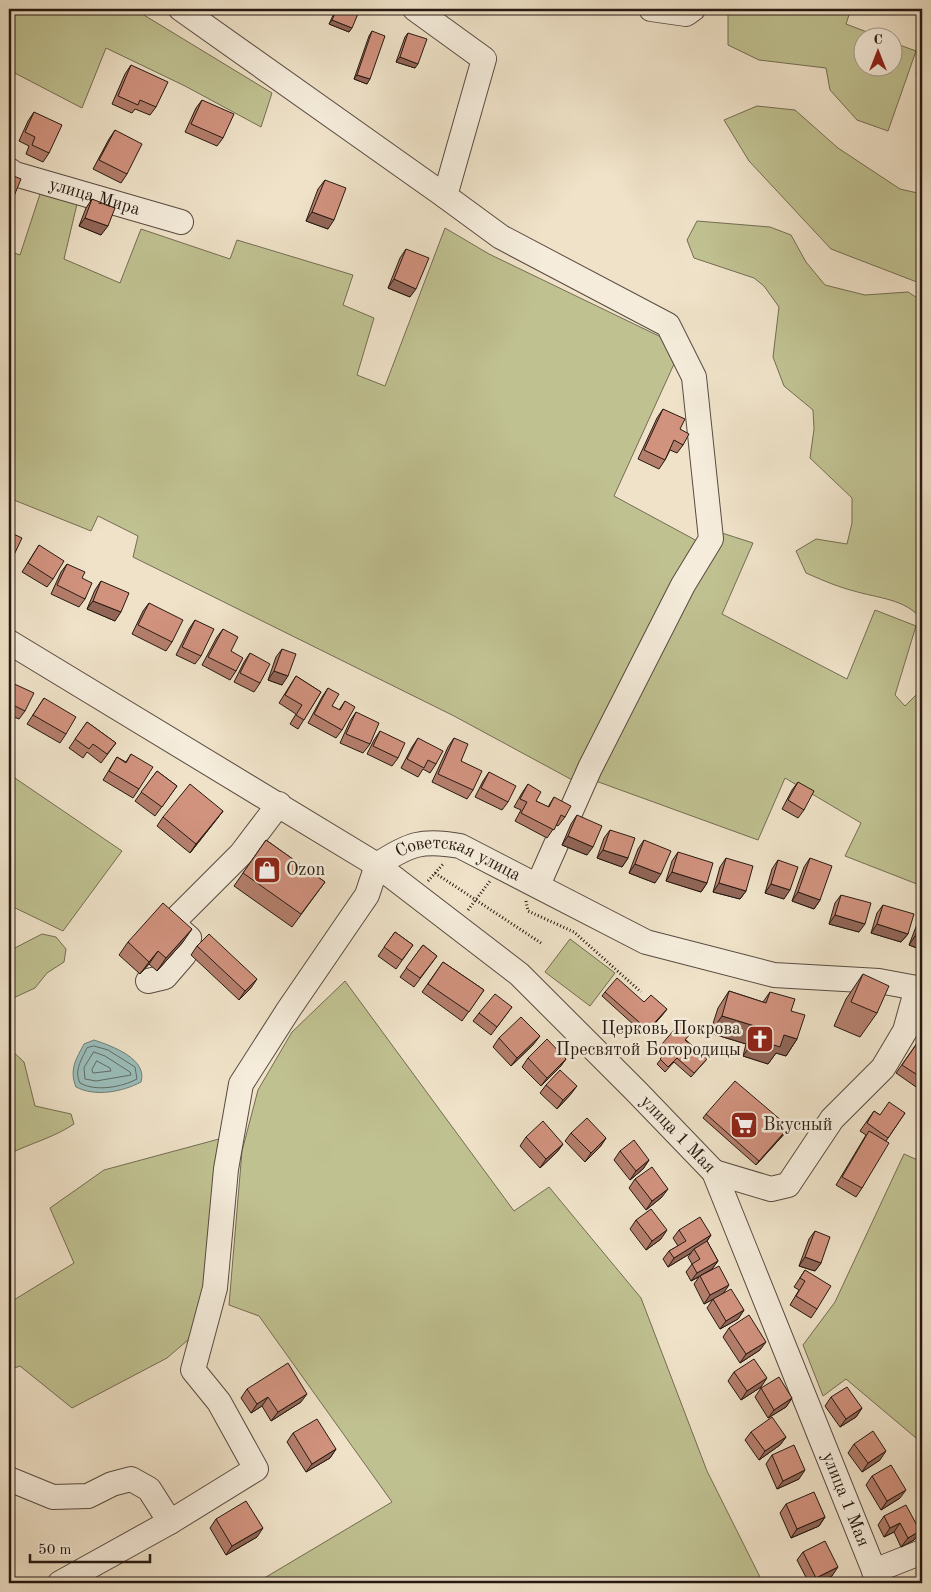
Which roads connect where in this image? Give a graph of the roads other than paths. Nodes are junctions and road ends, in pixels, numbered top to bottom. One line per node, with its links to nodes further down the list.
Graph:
1 (181, 9): 6 (street)
2 (415, 9): 6 (street)
3 (651, 9): 4 (street)
4 (693, 9)
5 (9, 170): 7 (street, улица Мира)
6 (445, 196): 11 (street)
7 (181, 222)
8 (9, 642): 9 (street, Советская улица)
9 (280, 804): 10 (street, Советская улица); 12 (street)
10 (377, 865): 11 (street, Советская улица); 14 (street, улица 1 Мая); 16 (street)
11 (532, 890): 13 (street, Советская улица)
12 (148, 981)
13 (920, 989): 14 (street)
14 (714, 1172): 18 (street, улица 1 Мая)
15 (9, 1479): 16 (street)
16 (170, 1522): 19 (street)
17 (922, 1552): 18 (street)
18 (876, 1577)
19 (60, 1583)

